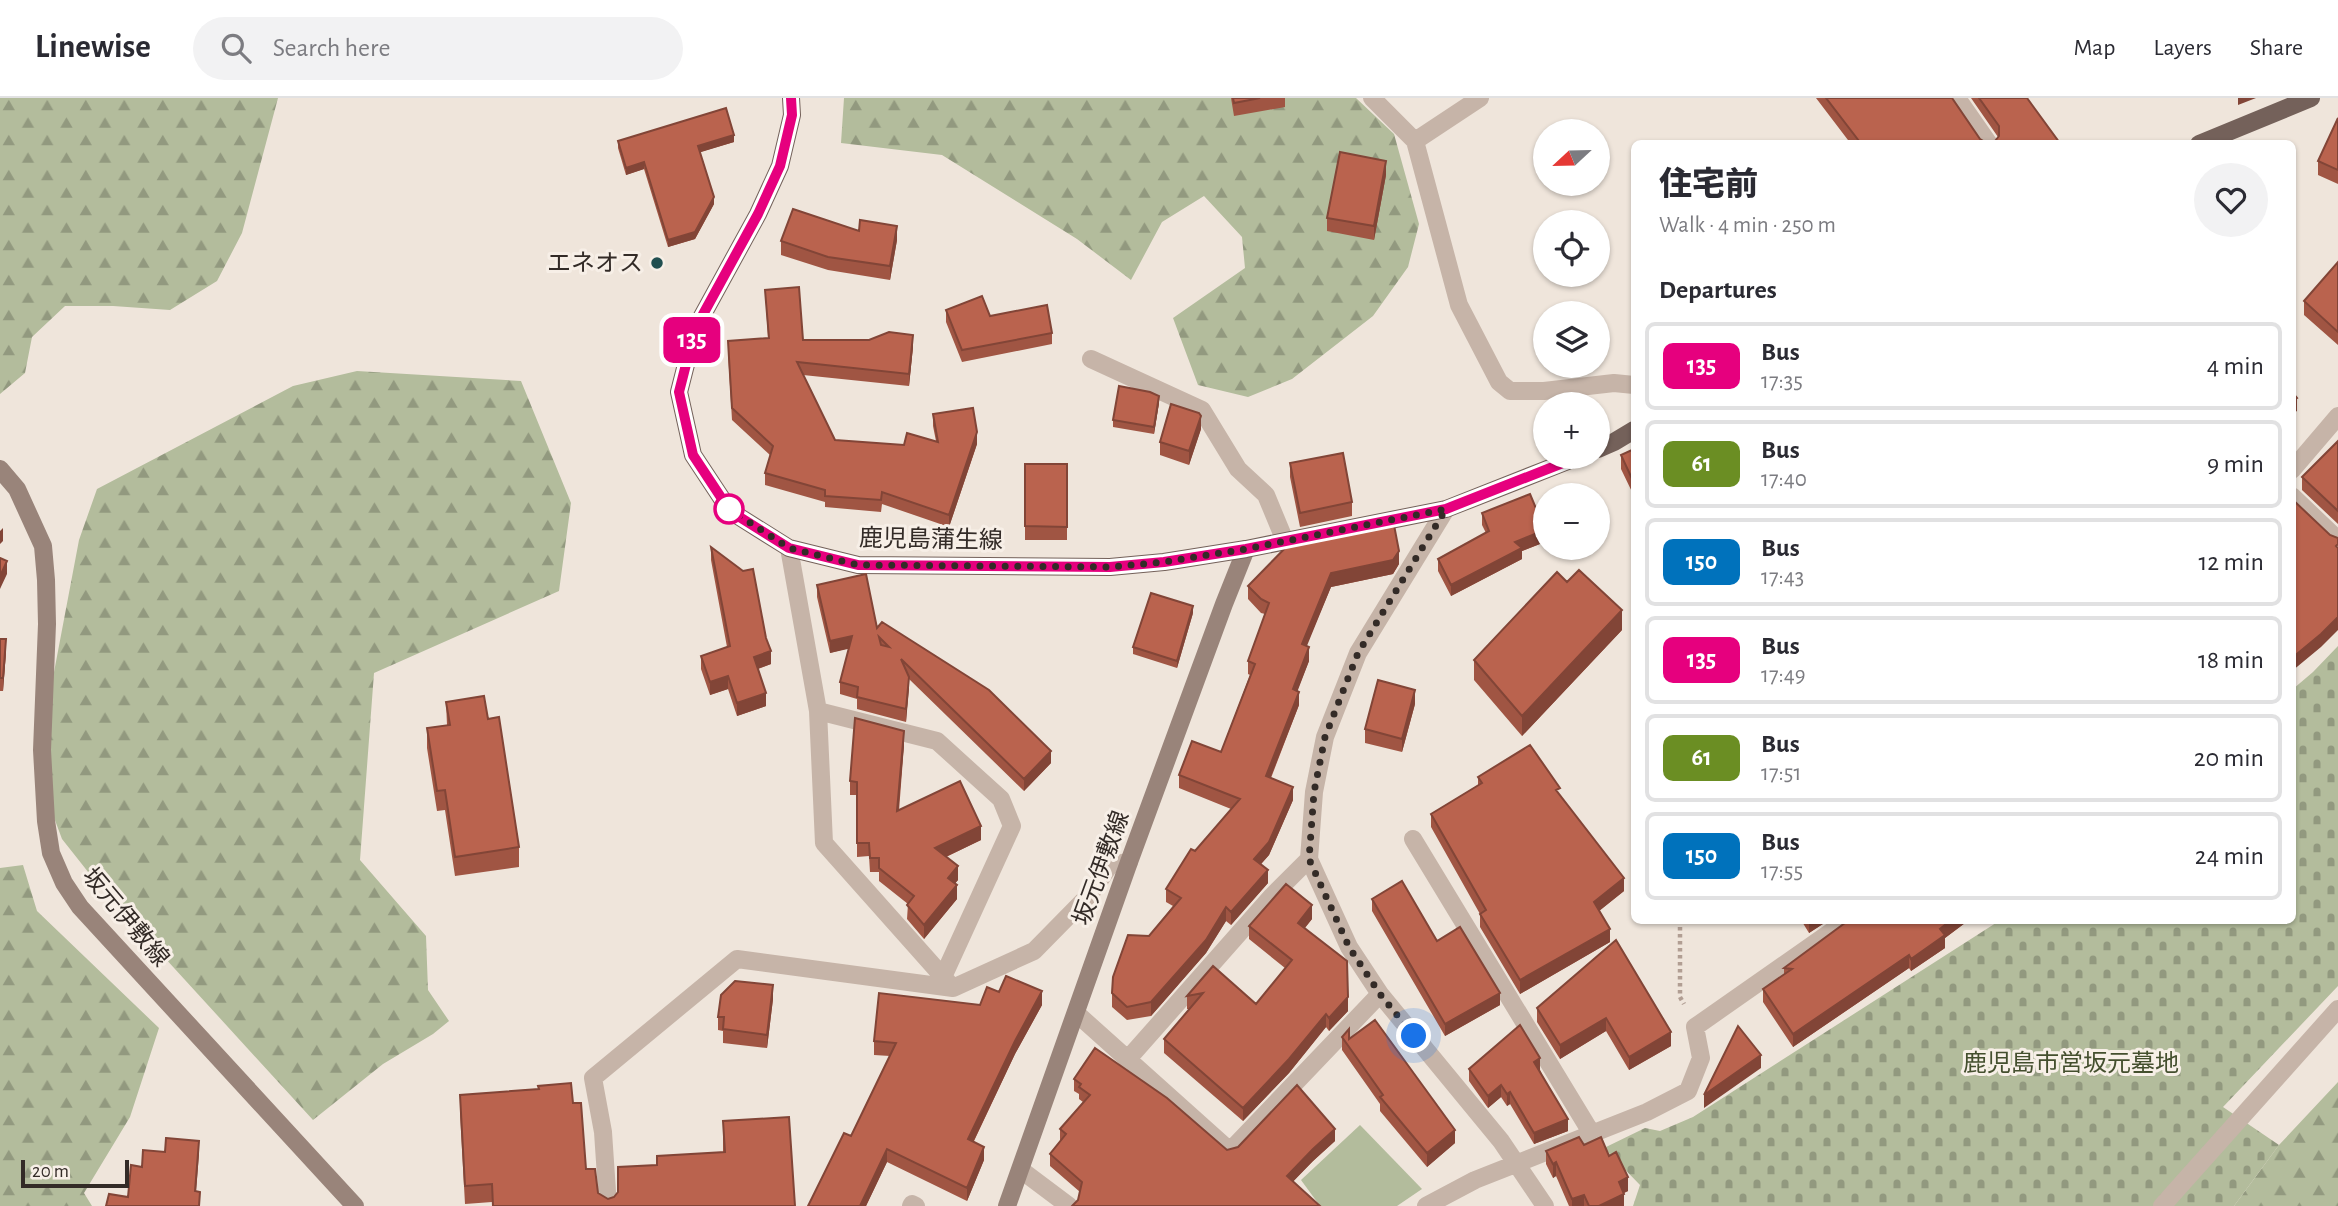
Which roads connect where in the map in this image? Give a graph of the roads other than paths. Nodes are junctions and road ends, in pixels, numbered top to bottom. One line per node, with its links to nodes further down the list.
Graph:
1 (791, 98): 21 (main road, 鹿児島蒲生線)
2 (1372, 98): 8 (street)
3 (1480, 98): 8 (street)
4 (1957, 98): 6 (street)
5 (2311, 98): 7 (main road)
6 (1986, 140)
7 (2209, 140)
8 (1415, 141): 10 (street)
9 (1091, 359): 20 (street)
10 (1631, 385)
11 (2338, 415): 14 (street)
12 (1631, 432): 13 (main road)
13 (1610, 444)
14 (2296, 465)
15 (0, 469): 36 (main road, 坂元伊敷線)
16 (1548, 469): 18 (main road, 鹿児島蒲生線)
17 (2296, 500): 19 (street)
18 (1446, 509): 20 (main road, 鹿児島蒲生線); 25 (street)
19 (2338, 540)
20 (1285, 541): 22 (main road, 鹿児島蒲生線)
21 (789, 548): 22 (main road, 鹿児島蒲生線); 23 (street)
22 (1246, 549): 26 (main road, 坂元伊敷線)
23 (818, 711): 28 (street); 28 (street)
24 (1413, 839): 33 (street)
25 (1309, 859): 29 (street); 32 (street)
26 (1129, 862): 28 (street); 31 (main road, 坂元伊敷線)
27 (1842, 924): 33 (street)
28 (948, 982): 37 (street)
29 (1380, 994): 32 (street); 34 (street)
30 (2338, 1009): 42 (street)
31 (1076, 1013): 32 (street); 35 (main road, 坂元伊敷線)
32 (1127, 1059)
33 (1592, 1133): 34 (street)
34 (1515, 1164): 40 (street); 41 (street)
35 (1021, 1170): 38 (main road, 坂元伊敷線); 39 (street)
36 (355, 1206)
37 (608, 1206)
38 (1007, 1206)
39 (1069, 1206)
40 (1426, 1206)
41 (1545, 1206)
42 (2162, 1206)

